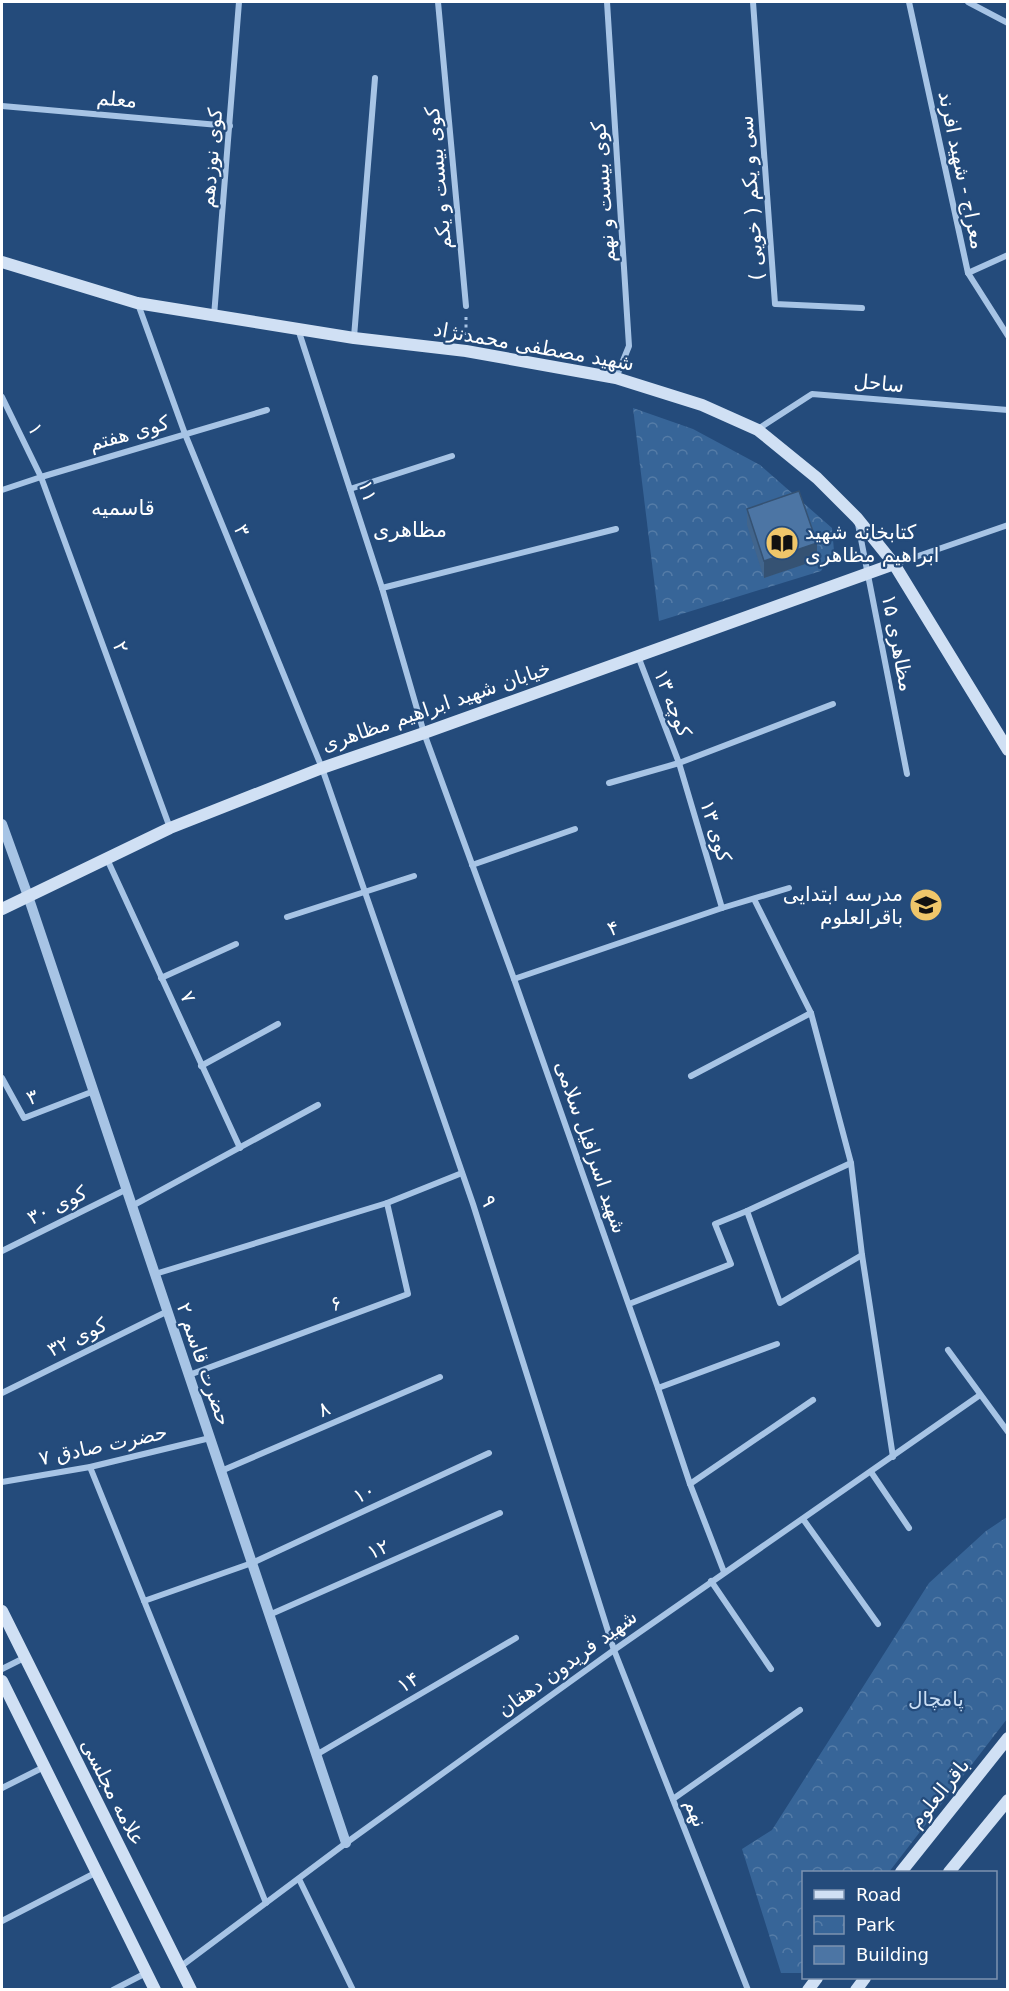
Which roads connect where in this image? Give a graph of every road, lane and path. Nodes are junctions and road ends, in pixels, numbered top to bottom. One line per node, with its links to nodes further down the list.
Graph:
1 (239, 2): 10 (street, کوی نوزدهم)
2 (438, 2): 15 (street, کوی بیست و یکم)
3 (607, 2): 22 (street, کوی بیست و نهم)
4 (753, 2): 16 (street, سی و یکم ( خویی ))
5 (909, 2): 13 (street, معراج - شهید افرند)
6 (968, 2): 7 (street)
7 (1008, 23)
8 (375, 78): 20 (street)
9 (2, 106): 10 (street, معلم)
10 (230, 126): 17 (street, کوی نوزدهم)
11 (1008, 255): 13 (street)
12 (2, 262): 14 (main road, شهید مصطفی محمدنژاد)
13 (968, 273): 19 (street, معراج - شهید افرند)
14 (137, 303): 17 (main road, شهید مصطفی محمدنژاد); 27 (street, ۳)
15 (466, 306): 21 (path)
16 (862, 308)
17 (214, 316): 18 (main road, شهید مصطفی محمدنژاد)
18 (298, 329): 20 (main road, شهید مصطفی محمدنژاد); 30 (street, ۱۱)
19 (1008, 336)
20 (354, 338): 21 (main road, شهید مصطفی محمدنژاد)
21 (466, 351): 22 (main road, شهید مصطفی محمدنژاد)
22 (616, 378): 26 (main road, شهید مصطفی محمدنژاد)
23 (2, 397): 29 (street, ۱)
24 (267, 410): 27 (street, کوی هفتم)
25 (1008, 410): 26 (street, ساحل)
26 (758, 430): 32 (main road, شهید مصطفی محمدنژاد)
27 (185, 434): 29 (street, کوی هفتم); 43 (street, ۳)
28 (452, 456): 30 (street)
29 (41, 477): 31 (street, کوی هفتم); 47 (street, ۲)
30 (350, 489): 37 (street, ۱۱)
31 (2, 490)
32 (856, 518): 35 (main road, شهید مصطفی محمدنژاد); 36 (street, ۱۵ مظاهری)
33 (1008, 525): 35 (street)
34 (616, 529): 37 (street)
35 (894, 564): 36 (main road, خیابان شهید ابراهیم مظاهری); 41 (main road, شهید مصطفی محمدنژاد)
36 (867, 575): 38 (main road, خیابان شهید ابراهیم مظاهری); 44 (street, ۱۵ مظاهری)
37 (382, 588): 40 (street, ۱۱)
38 (638, 655): 40 (main road, خیابان شهید ابراهیم مظاهری); 42 (street, کوچه ۱۳)
39 (833, 704): 42 (street)
40 (424, 733): 43 (main road, خیابان شهید ابراهیم مظاهری); 50 (street, شهید اسرافیل سلامی)
41 (1008, 750)
42 (679, 763): 45 (street); 56 (street, کوی ۱۳)
43 (322, 768): 47 (main road, خیابان شهید ابراهیم مظاهری); 53 (street, ۹)
44 (908, 774)
45 (609, 783)
46 (2, 824): 54 (street)
47 (170, 828): 49 (main road, خیابان شهید ابراهیم مظاهری)
48 (575, 829): 50 (street)
49 (107, 859): 54 (main road, خیابان شهید ابراهیم مظاهری); 60 (street, ۷)
50 (472, 865): 61 (street, شهید اسرافیل سلامی)
51 (414, 876): 53 (street)
52 (789, 888): 55 (street, ۴)
53 (365, 892): 58 (street); 71 (street, ۹)
54 (28, 896): 57 (main road, خیابان شهید ابراهیم مظاهری); 67 (street, ۲ حضرت قاسم)
55 (754, 900): 56 (street, ۴); 62 (street)
56 (722, 908): 61 (street, ۴)
57 (2, 909)
58 (287, 917)
59 (236, 944): 60 (street)
60 (161, 978): 64 (street, ۷)
61 (514, 979): 79 (street, شهید اسرافیل سلامی)
62 (812, 1013): 65 (street); 70 (street)
63 (278, 1024): 64 (street)
64 (201, 1065): 69 (street, ۷)
65 (692, 1076)
66 (2, 1078): 67 (street, ۳)
67 (94, 1091): 72 (street, ۲ حضرت قاسم)
68 (318, 1105): 69 (street)
69 (240, 1148): 74 (street)
70 (851, 1163): 75 (street); 77 (street)
71 (462, 1173): 73 (street); 109 (street, ۹)
72 (127, 1189): 74 (street, ۲ حضرت قاسم); 76 (street, کوی ۳۰)
73 (387, 1203): 78 (street); 83 (street, ۶)
74 (132, 1206): 78 (street, ۲ حضرت قاسم)
75 (747, 1211): 77 (street); 79 (street)
76 (2, 1251)
77 (862, 1255): 92 (street)
78 (155, 1275): 80 (street, ۲ حضرت قاسم)
79 (629, 1304): 85 (street, شهید اسرافیل سلامی)
80 (168, 1311): 83 (street, ۲ حضرت قاسم); 86 (street, کوی ۳۲)
81 (777, 1344): 85 (street)
82 (948, 1350): 87 (street)
83 (189, 1375): 90 (street, ۲ حضرت قاسم)
84 (440, 1377): 94 (street, ۸)
85 (658, 1388): 97 (street, شهید اسرافیل سلامی)
86 (2, 1393)
87 (980, 1395): 89 (street); 92 (street, شهید فریدون دهقان)
88 (813, 1400): 97 (street)
89 (1008, 1432)
90 (210, 1438): 93 (street, ۷ حضرت صادق); 94 (street, ۲ حضرت قاسم)
91 (489, 1453): 101 (street, ۱۰)
92 (893, 1457): 95 (street, شهید فریدون دهقان)
93 (90, 1467): 96 (street, ۷ حضرت صادق); 104 (street)
94 (221, 1471): 101 (street, ۲ حضرت قاسم)
95 (871, 1472): 99 (street, شهید فریدون دهقان); 100 (street)
96 (2, 1482)
97 (690, 1484): 102 (street, شهید اسرافیل سلامی)
98 (500, 1513): 106 (street, ۱۲)
99 (802, 1519): 102 (street, شهید فریدون دهقان); 107 (street)
100 (909, 1528)
101 (252, 1563): 104 (street, ۱۰); 106 (street, ۲ حضرت قاسم)
102 (724, 1572): 103 (street, شهید فریدون دهقان)
103 (711, 1581): 109 (street, شهید فریدون دهقان); 112 (street)
104 (144, 1601): 126 (street)
105 (2, 1611): 110 (main road, علامه مجلسی)
106 (269, 1615): 116 (street, ۲ حضرت قاسم)
107 (878, 1624)
108 (516, 1638): 116 (street, ۱۴)
109 (614, 1650): 119 (street, نهم); 121 (street, شهید فریدون دهقان)
110 (24, 1658): 111 (street); 128 (main road, علامه مجلسی)
111 (2, 1669)
112 (771, 1669)
113 (2, 1681): 117 (main road)
114 (800, 1710): 119 (street)
115 (1008, 1738): 122 (main road, باقرالعلوم)
116 (316, 1755): 121 (street, ۲ حضرت قاسم)
117 (44, 1767): 118 (street); 124 (main road)
118 (2, 1788)
119 (673, 1799): 134 (street, نهم)
120 (1008, 1800): 123 (main road)
121 (346, 1844): 125 (street, شهید فریدون دهقان)
122 (902, 1871)
123 (950, 1871)
124 (97, 1872): 127 (street); 129 (main road)
125 (298, 1879): 126 (street, شهید فریدون دهقان); 133 (street)
126 (266, 1903): 128 (street, شهید فریدون دهقان)
127 (2, 1921)
128 (179, 1968): 132 (main road, علامه مجلسی)
129 (147, 1973): 130 (street); 131 (main road)
130 (113, 1989)
131 (155, 1989)
132 (191, 1989)
133 (353, 1989)
134 (748, 1989)

